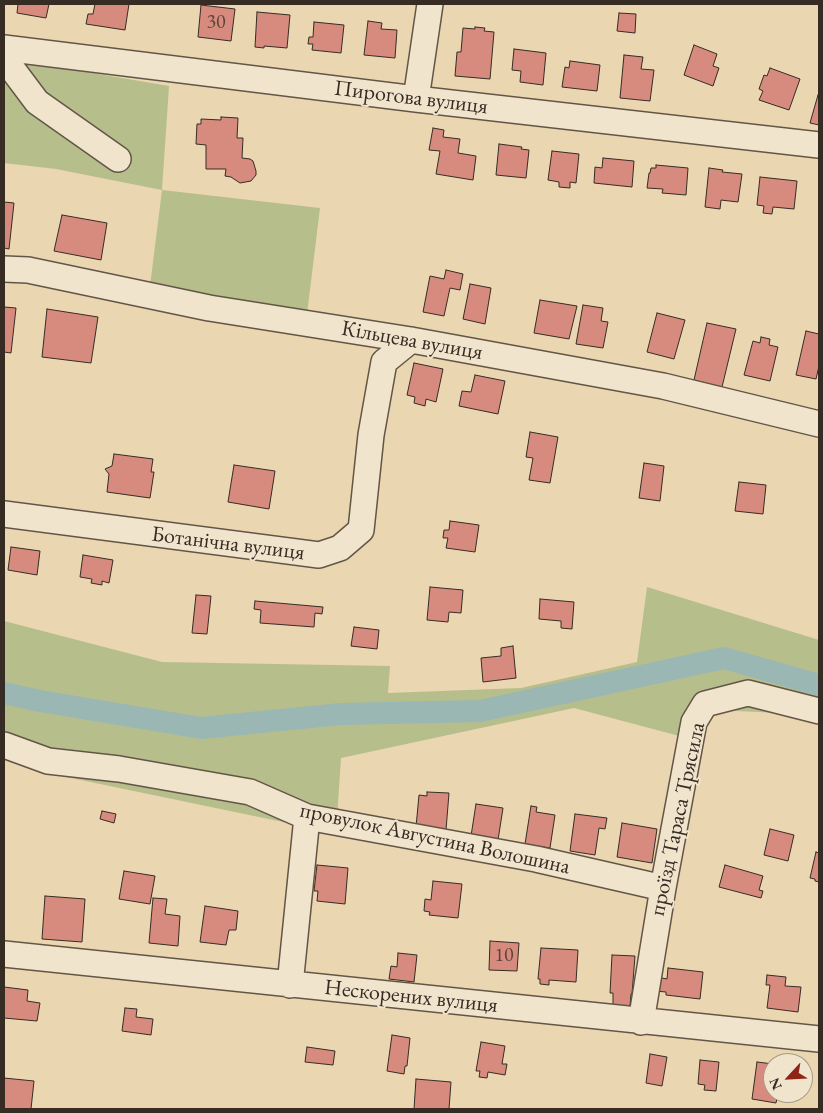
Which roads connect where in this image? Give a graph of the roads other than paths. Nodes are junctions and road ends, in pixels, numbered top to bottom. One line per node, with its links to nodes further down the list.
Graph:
1 (430, 4): 4 (street)
2 (4, 48): 4 (street, Пирогова вулиця)
3 (4, 58): 6 (street)
4 (416, 99): 5 (street, Пирогова вулиця)
5 (819, 145)
6 (118, 159)
7 (4, 269): 8 (street, Кільцева вулиця)
8 (411, 340): 9 (street, Кільцева вулиця); 10 (street, Ботанічна вулиця)
9 (819, 424)
10 (4, 514)
11 (819, 711): 14 (street, проїзд Тараса Трясила)
12 (4, 745): 13 (street, провулок Августина Волошина)
13 (307, 818): 14 (street, провулок Августина Волошина); 16 (street)
14 (663, 888): 17 (street, проїзд Тараса Трясила)
15 (4, 954): 16 (street, Нескорених вулиця)
16 (290, 985): 17 (street, Нескорених вулиця)
17 (640, 1022): 18 (street, Нескорених вулиця)
18 (819, 1039)

